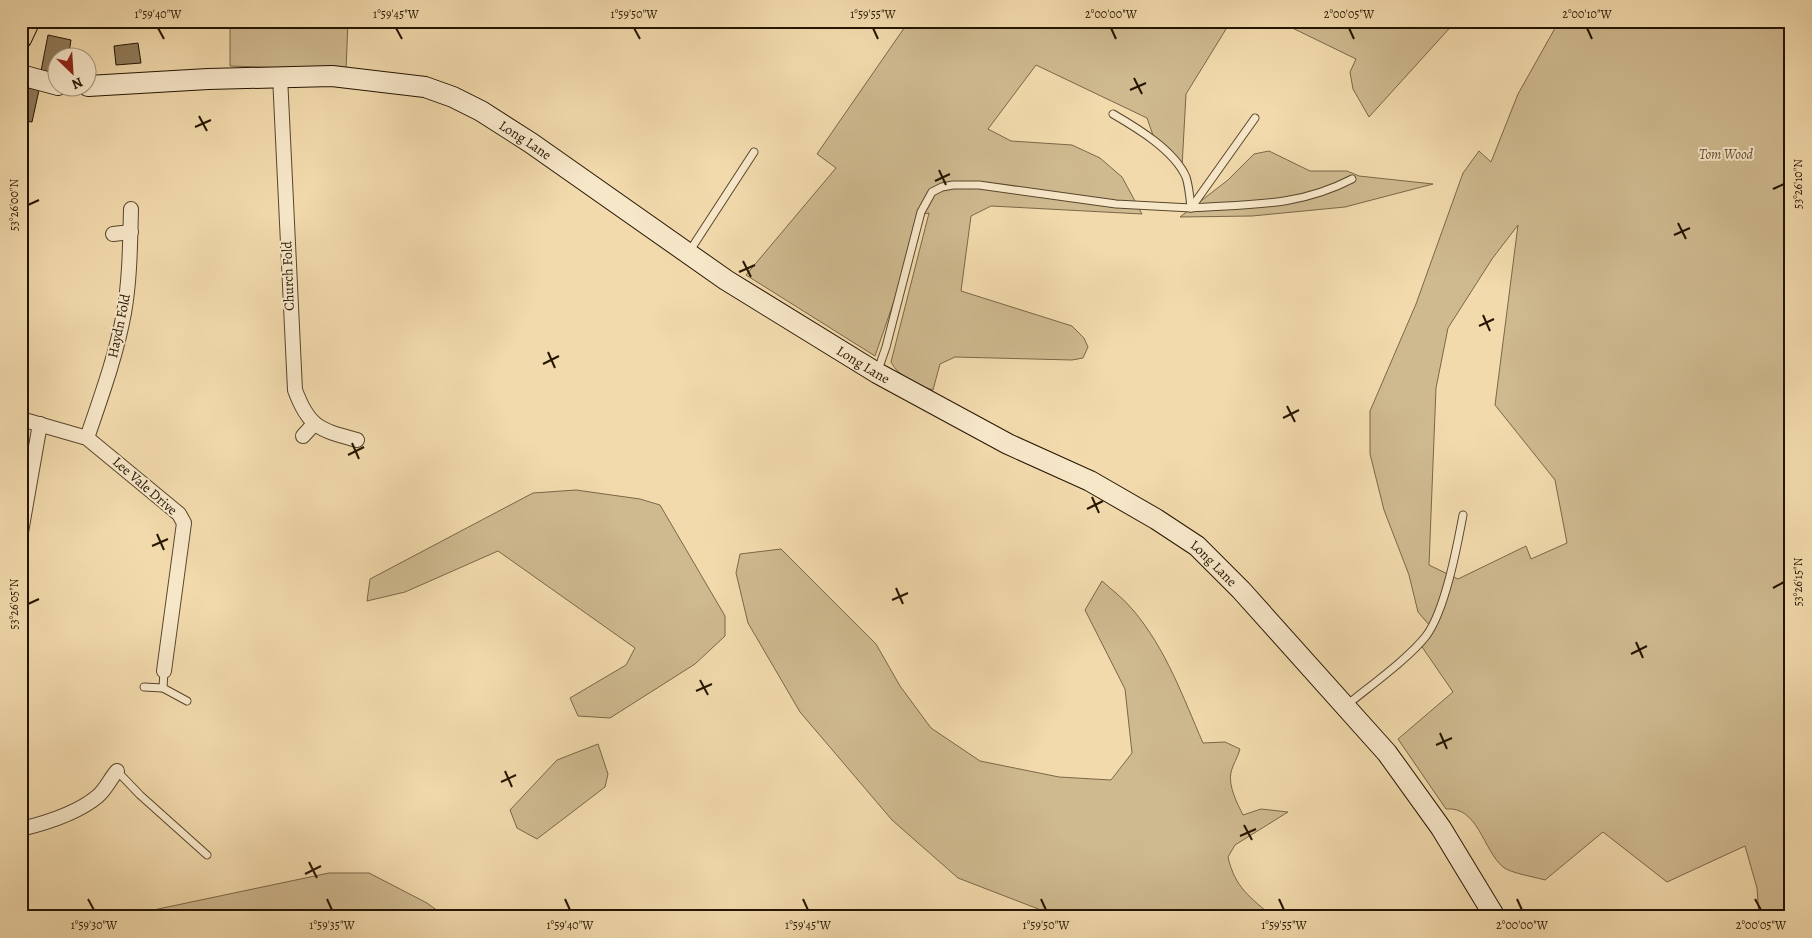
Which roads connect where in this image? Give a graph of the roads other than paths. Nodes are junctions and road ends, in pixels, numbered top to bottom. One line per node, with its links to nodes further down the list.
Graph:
1 (21, 75): 3 (street)
2 (280, 76): 4 (street, Long Lane); 13 (street, Long Lane); 17 (street, Church Fold)
3 (48, 82)
4 (98, 85)
5 (1113, 114): 9 (lane)
6 (1254, 118): 9 (lane)
7 (754, 152): 13 (lane)
8 (1352, 179): 9 (lane)
9 (1192, 208): 14 (lane)
10 (131, 210): 11 (street, Haydn Fold)
11 (131, 232): 12 (street); 19 (street, Haydn Fold)
12 (113, 234)
13 (688, 254): 14 (street, Long Lane)
14 (877, 373): 27 (street, Long Lane)
15 (21, 419): 16 (street, Lee Vale Drive)
16 (40, 424): 19 (street, Lee Vale Drive); 22 (street)
17 (313, 425): 18 (street); 20 (street)
18 (303, 436)
19 (87, 438): 23 (street, Lee Vale Drive)
20 (357, 440)
21 (1463, 515): 27 (lane)
22 (21, 532)
23 (164, 672): 25 (lane)
24 (144, 687): 25 (lane)
25 (163, 688): 26 (lane)
26 (188, 701)
27 (1345, 706): 31 (street, Long Lane)
28 (117, 771): 29 (street); 30 (lane)
29 (21, 829)
30 (207, 855)
31 (1495, 917)

